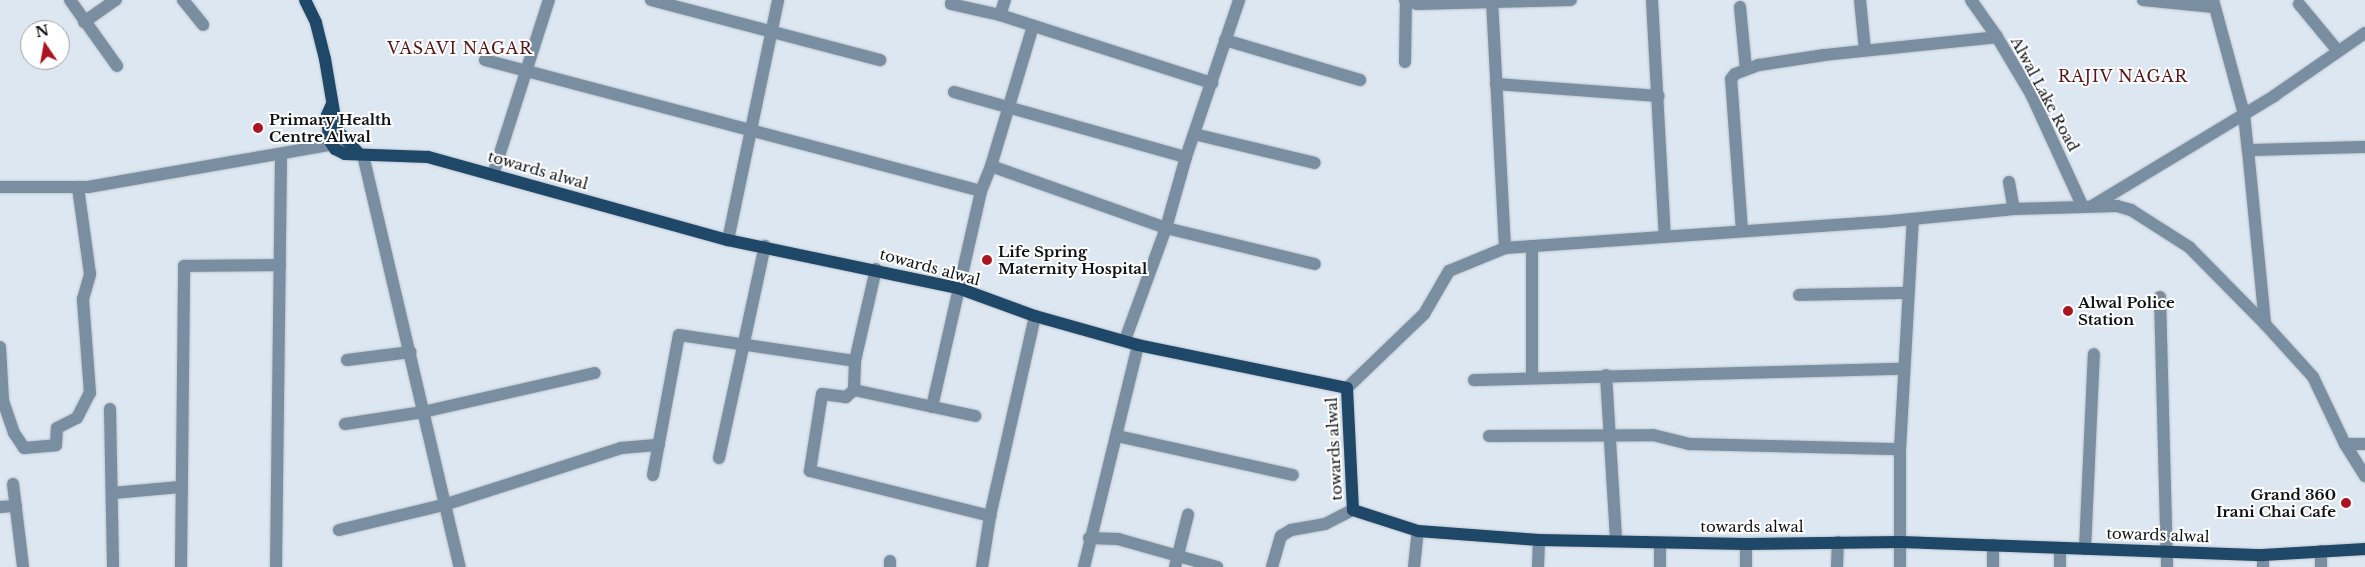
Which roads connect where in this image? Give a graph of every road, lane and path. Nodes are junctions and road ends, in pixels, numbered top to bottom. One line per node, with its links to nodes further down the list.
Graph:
1 (70, 0): 22 (street)
2 (116, 0): 22 (street)
3 (183, 0): 23 (street)
4 (305, 0): 42 (main road)
5 (549, 0): 36 (street)
6 (651, 0): 25 (street)
7 (778, 0): 25 (street)
8 (952, 0): 21 (street)
9 (1005, 0): 21 (street)
10 (1406, 0): 17 (street); 33 (street)
11 (1571, 0): 17 (street)
12 (1652, 0): 41 (street)
13 (1860, 0): 29 (street)
14 (1970, 0): 27 (street, Alwal Lake Road)
15 (2143, 0): 18 (street)
16 (1237, 1): 28 (street)
17 (1492, 2): 39 (street)
18 (2213, 3): 44 (street)
19 (2299, 4): 30 (street)
20 (1740, 8): 35 (street)
21 (1000, 15): 24 (street)
22 (84, 22): 34 (street)
23 (203, 25)
24 (1033, 26): 38 (street); 43 (street)
25 (770, 33): 32 (street); 45 (street)
26 (2365, 33): 30 (street)
27 (1997, 37): 29 (street); 61 (street, Alwal Lake Road)
28 (1226, 40): 37 (street); 38 (street)
29 (1864, 50): 35 (street)
30 (2338, 51): 44 (street)
31 (484, 60): 36 (street)
32 (880, 60)
33 (1405, 62)
34 (117, 66)
35 (1746, 69): 65 (street)
36 (526, 72): 45 (street); 56 (street)
37 (1360, 80)
38 (1212, 83): 46 (street)
39 (1496, 84): 41 (street); 70 (street)
40 (954, 92): 43 (street)
41 (1659, 96): 66 (street)
42 (332, 104): 47 (main road); 48 (main road)
43 (1009, 106): 53 (street); 55 (street)
44 (2244, 114): 50 (street); 61 (street)
45 (749, 132): 60 (street); 67 (street)
46 (1194, 134): 53 (street); 54 (street)
47 (346, 142): 48 (street); 52 (main road)
48 (331, 146): 51 (street); 52 (main road, towards alwal)
49 (2365, 147): 50 (street)
50 (2248, 150): 79 (street)
51 (281, 155): 59 (street); 72 (street)
52 (361, 155): 56 (main road, towards alwal); 83 (street)
53 (1186, 158): 64 (street)
54 (1315, 163)
55 (991, 166): 60 (street); 64 (street)
56 (493, 175): 67 (main road, towards alwal)
57 (2009, 182): 62 (street)
58 (0, 187): 59 (street)
59 (78, 187): 82 (street)
60 (981, 191): 74 (street)
61 (2088, 207): 62 (street); 79 (street)
62 (2014, 209): 63 (street)
63 (1914, 219): 65 (street); 75 (street)
64 (1166, 228): 71 (street); 80 (street)
65 (1742, 231): 66 (street)
66 (1665, 236): 69 (street)
67 (728, 240): 68 (main road, towards alwal)
68 (765, 246): 73 (main road, towards alwal); 81 (street)
69 (1532, 246): 70 (street); 90 (street)
70 (1504, 248): 92 (street)
71 (1315, 264)
72 (280, 265): 111 (street); 139 (street)
73 (876, 269): 74 (main road, towards alwal); 86 (street)
74 (958, 288): 78 (main road, towards alwal); 94 (street)
75 (1907, 293): 76 (street); 87 (street)
76 (1799, 295)
77 (2160, 297): 133 (street)
78 (1035, 316): 80 (main road, towards alwal); 118 (street)
79 (2265, 324): 102 (street)
80 (1131, 342): 92 (main road, towards alwal); 99 (street)
81 (742, 344): 86 (street); 104 (street); 106 (street)
82 (0, 347)
83 (410, 352): 85 (street); 96 (street)
84 (2094, 354): 130 (street)
85 (347, 360)
86 (854, 361): 93 (street)
87 (1904, 369): 89 (street); 105 (street)
88 (595, 373): 96 (street)
89 (1606, 375): 90 (street); 101 (street)
90 (1532, 378): 91 (street)
91 (1474, 380)
92 (1347, 388): 116 (main road, towards alwal)
93 (854, 390): 94 (street); 118 (street)
94 (932, 407): 97 (street)
95 (110, 409): 112 (street)
96 (423, 412): 98 (street); 113 (street)
97 (975, 416)
98 (345, 424)
99 (1116, 436): 107 (street); 121 (street)
100 (1489, 436): 101 (street)
101 (1610, 436): 105 (street); 122 (street)
102 (2345, 444): 103 (street); 109 (street)
103 (2365, 444)
104 (659, 446): 108 (street); 113 (street)
105 (1900, 449): 125 (street)
106 (719, 458)
107 (1293, 475)
108 (653, 476)
109 (2365, 476)
110 (13, 484): 114 (street)
111 (180, 487): 112 (street); 138 (street)
112 (113, 492): 137 (street)
113 (447, 504): 119 (street); 140 (street)
114 (16, 506): 115 (street); 136 (street)
115 (0, 507)
116 (1353, 510): 120 (main road, towards alwal); 144 (street)
117 (1188, 515): 134 (street)
118 (990, 516): 141 (street)
119 (339, 530)
120 (1418, 530): 123 (main road, towards alwal); 145 (street)
121 (1089, 538): 134 (street); 142 (street)
122 (1616, 539): 123 (main road, towards alwal); 126 (main road, towards alwal)
123 (1539, 540): 146 (street)
124 (1838, 542): 125 (main road, towards alwal); 127 (main road, towards alwal); 149 (street)
125 (1900, 542): 128 (main road, towards alwal); 150 (street)
126 (1660, 543): 127 (main road, towards alwal); 147 (street)
127 (1746, 544): 148 (street)
128 (1993, 545): 129 (main road, towards alwal); 151 (street)
129 (2060, 548): 130 (main road, towards alwal); 152 (street)
130 (2085, 549): 133 (main road, towards alwal)
131 (2365, 549): 132 (main road, towards alwal)
132 (2321, 551): 135 (main road, towards alwal); 154 (street)
133 (2167, 552): 135 (main road, towards alwal); 153 (street)
134 (1176, 561): 143 (street)
135 (2263, 561)
136 (22, 567)
137 (113, 567)
138 (181, 567)
139 (276, 567)
140 (460, 567)
141 (982, 567)
142 (1084, 567)
143 (1217, 567)
144 (1272, 567)
145 (1414, 567)
146 (1538, 567)
147 (1660, 567)
148 (1746, 567)
149 (1837, 567)
150 (1900, 567)
151 (1993, 567)
152 (2060, 567)
153 (2167, 567)
154 (2321, 567)

